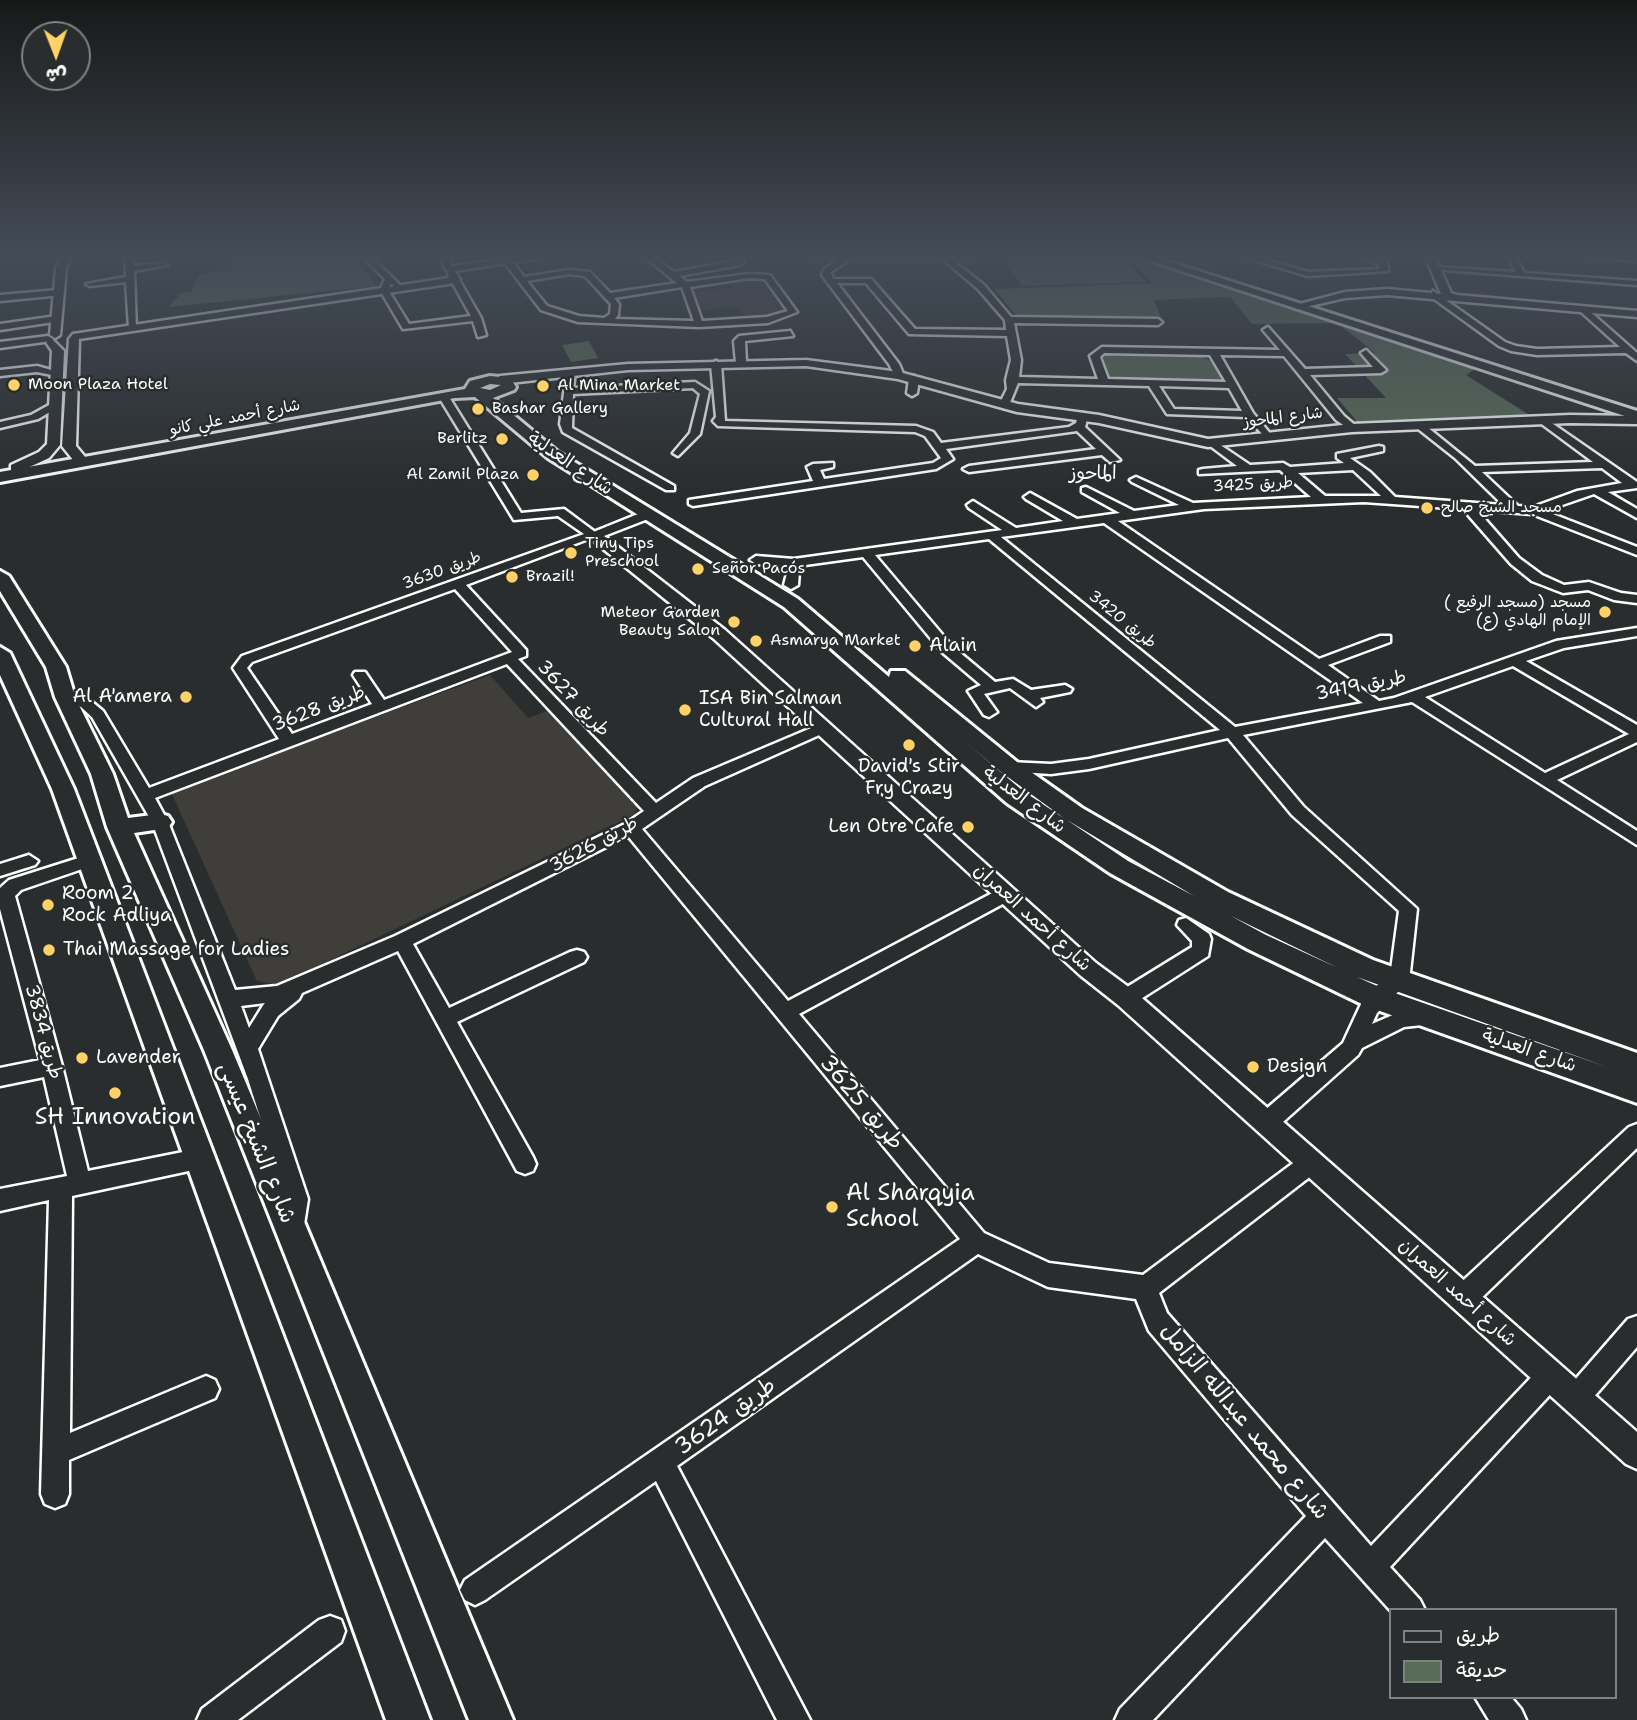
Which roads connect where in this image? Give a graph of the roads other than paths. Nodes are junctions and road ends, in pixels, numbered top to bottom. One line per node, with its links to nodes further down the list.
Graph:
1 (86, 335): 10 (street)
2 (775, 335): 21 (street)
3 (872, 335): 26 (street)
4 (1013, 335): 28 (street)
5 (1272, 335): 17 (street)
6 (1399, 335): 38 (main road)
7 (1410, 335): 43 (main road)
8 (1494, 335): 15 (street)
9 (1611, 335): 12 (street)
10 (75, 337): 11 (street); 63 (street)
11 (52, 338): 14 (street); 25 (street)
12 (1616, 340): 13 (street); 15 (street)
13 (1637, 341)
14 (0, 345)
15 (1627, 350): 19 (street)
16 (1214, 353): 17 (street); 29 (street); 31 (street)
17 (1286, 353): 23 (street)
18 (1366, 353): 23 (street)
19 (1637, 358)
20 (720, 363): 21 (street); 22 (street); 35 (street)
21 (741, 363): 26 (street)
22 (569, 372): 32 (street); 34 (street)
23 (1301, 372): 54 (street)
24 (0, 373): 25 (street)
25 (57, 373): 42 (street)
26 (899, 376): 27 (street)
27 (914, 379): 37 (street); 40 (street)
28 (1011, 380): 29 (street); 40 (street); 41 (street)
29 (1104, 382): 30 (street)
30 (1152, 383): 31 (street); 44 (street)
31 (1231, 385): 44 (street)
32 (505, 386): 33 (main road); 100 (main road, شارع العدلية)
33 (478, 391): 39 (main road, شارع أحمد علي كانو); 58 (main road, شارع أحمد علي كانو); 91 (main road, شارع العدلية)
34 (568, 391): 36 (street); 78 (street)
35 (722, 392): 36 (street); 55 (street)
36 (705, 393): 62 (street)
37 (912, 393)
38 (1567, 393): 45 (main road); 46 (street)
39 (444, 397): 58 (main road, شارع أحمد علي كانو); 96 (street, شارع أحمد العمران)
40 (979, 397): 41 (street)
41 (998, 403): 49 (street, شارع الماحوز)
42 (55, 406): 48 (street); 52 (street)
43 (1637, 408)
44 (1249, 414): 56 (street)
45 (1637, 418): 46 (street, شارع الماحوز)
46 (1570, 419): 47 (street, شارع الماحوز)
47 (1542, 420): 50 (street, شارع الماحوز); 66 (street)
48 (20, 421): 51 (street); 52 (street)
49 (1081, 422): 57 (street, شارع الماحوز); 59 (street); 61 (street)
50 (1417, 424): 54 (street, شارع الماحوز); 70 (street)
51 (0, 425)
52 (54, 426): 71 (street)
53 (935, 427): 55 (street)
54 (1352, 428): 56 (street, شارع الماحوز)
55 (923, 431): 59 (street)
56 (1268, 437): 57 (street, شارع الماحوز)
57 (1213, 443): 68 (street)
58 (167, 445): 63 (main road, شارع أحمد علي كانو); 71 (main road, شارع أحمد علي كانو)
59 (938, 447): 76 (street)
60 (1379, 449): 67 (street)
61 (1104, 451): 64 (street); 69 (street)
62 (678, 453)
63 (79, 458): 71 (main road, شارع أحمد علي كانو)
64 (1114, 460)
65 (829, 465): 76 (street)
66 (1605, 465): 70 (street); 77 (street)
67 (1356, 466): 72 (street); 83 (street)
68 (1246, 467): 72 (street); 73 (street)
69 (969, 469)
70 (1473, 469): 88 (street)
71 (15, 470): 74 (main road)
72 (1290, 470): 82 (street)
73 (1203, 472)
74 (0, 479)
75 (1136, 480): 87 (street)
76 (820, 483): 84 (street)
77 (1634, 485): 80 (street)
78 (670, 488)
79 (1086, 490): 92 (street)
80 (1595, 490): 89 (street); 90 (street)
81 (1030, 497): 94 (street)
82 (1321, 499): 83 (street, طريق 3425); 87 (street, طريق 3425)
83 (1391, 499): 86 (street, طريق 3425)
84 (693, 502)
85 (973, 505): 95 (street)
86 (1466, 505): 88 (street, طريق 3425); 105 (street)
87 (1190, 506): 92 (street, طريق 3425)
88 (1513, 508): 89 (street, طريق 3425)
89 (1534, 511): 98 (street, طريق 3425)
90 (1637, 513)
91 (648, 514): 96 (street, طريق 3630); 124 (main road, شارع العدلية)
92 (1132, 515): 93 (street, طريق 3425)
93 (1107, 519): 94 (street, طريق 3425); 111 (street)
94 (1075, 523): 95 (street, طريق 3425)
95 (1014, 532): 97 (street, طريق 3425)
96 (593, 535): 103 (street, طريق 3630); 120 (street, شارع أحمد العمران)
97 (990, 535): 99 (street, طريق 3425); 121 (street, طريق 3420)
98 (1637, 551)
99 (866, 552): 101 (street, طريق 3425); 113 (street)
100 (756, 560): 101 (street, طريق 3425); 104 (main road, شارع العدلية)
101 (801, 562): 104 (street)
102 (0, 576): 115 (main road, شارع الشيخ عيسى)
103 (458, 584): 109 (street, طريق 3627); 123 (street, طريق 3630)
104 (791, 585): 126 (main road, شارع العدلية)
105 (1637, 599)
106 (1637, 632): 110 (street, طريق 3419)
107 (1385, 639): 111 (street)
108 (0, 653): 136 (main road)
109 (509, 658): 117 (street, طريق 3628); 130 (street, طريق 3627)
110 (1515, 661): 116 (street, طريق 3419); 122 (street)
111 (1318, 664): 118 (street)
112 (360, 675): 117 (street)
113 (992, 687): 114 (street); 119 (street)
114 (1065, 689)
115 (65, 697): 129 (street); 132 (main road, شارع الشيخ عيسى)
116 (1415, 697): 118 (street, طريق 3419); 127 (street)
117 (381, 706): 123 (street, طريق 3628)
118 (1377, 706): 121 (street, طريق 3419)
119 (989, 712)
120 (821, 729): 130 (street, طريق 3626); 138 (street, شارع أحمد العمران)
121 (1232, 732): 125 (street, طريق 3419); 142 (street, طريق 3420)
122 (1637, 734): 127 (street)
123 (289, 742): 129 (street, طريق 3628)
124 (966, 755): 128 (main road); 145 (main road, شارع العدلية)
125 (1088, 764): 126 (street, طريق 3419); 128 (street, طريق 3419)
126 (1009, 768): 128 (main road, شارع العدلية)
127 (1543, 780): 134 (street)
128 (1033, 783): 142 (main road, شارع العدلية)
129 (144, 796): 131 (street)
130 (654, 811): 133 (street, طريق 3626)
131 (160, 822): 132 (main road); 146 (street)
132 (120, 827): 163 (main road, شارع الشيخ عيسى)
133 (631, 828): 140 (street, طريق 3626); 147 (street, طريق 3625)
134 (1637, 839)
135 (29, 861): 137 (street)
136 (88, 861): 153 (street, طريق 3834); 158 (main road)
137 (0, 870)
138 (1006, 894): 144 (street, شارع أحمد العمران); 147 (street)
139 (1186, 925): 144 (street)
140 (402, 941): 143 (street, طريق 3626); 148 (street)
141 (577, 957): 148 (street)
142 (1399, 981): 145 (street); 152 (main road, شارع العدلية)
143 (303, 985): 146 (street, طريق 3626); 151 (street, طريق 3626)
144 (1126, 998): 156 (street, شارع أحمد العمران)
145 (1376, 998): 149 (main road, شارع العدلية); 150 (street)
146 (229, 999): 151 (street)
147 (785, 1012): 164 (street, طريق 3625)
148 (447, 1018): 160 (street)
149 (1435, 1018): 150 (street); 155 (main road, شارع العدلية)
150 (1356, 1041): 156 (street)
151 (247, 1048): 163 (street)
152 (1637, 1065)
153 (52, 1066): 154 (street); 161 (street, طريق 3834)
154 (0, 1077)
155 (1637, 1090)
156 (1266, 1123): 159 (street, شارع أحمد العمران)
157 (1637, 1134): 166 (street)
158 (198, 1159): 161 (street); 182 (main road)
159 (1312, 1162): 165 (street); 166 (street, شارع أحمد العمران)
160 (525, 1164)
161 (71, 1186): 162 (street); 171 (street, طريق 3834)
162 (0, 1200)
163 (293, 1236): 183 (main road, شارع الشيخ عيسى)
164 (976, 1241): 165 (street, طريق 3625); 173 (street, طريق 3624)
165 (1146, 1288): 175 (street, شارع محمد عبدالله الزامل)
166 (1463, 1298): 168 (street, شارع أحمد العمران)
167 (1637, 1328): 170 (street)
168 (1550, 1376): 170 (street, شارع أحمد العمران); 176 (street)
169 (205, 1389): 171 (street)
170 (1576, 1398): 172 (street, شارع أحمد العمران)
171 (56, 1452): 174 (street, طريق 3834)
172 (1637, 1453)
173 (661, 1463): 177 (street, طريق 3624); 184 (street)
174 (55, 1494)
175 (1325, 1517): 176 (street, شارع محمد عبدالله الزامل); 185 (street)
176 (1371, 1566): 178 (street, شارع محمد عبدالله الزامل)
177 (475, 1590)
178 (1408, 1608)
179 (330, 1631): 181 (street)
180 (1492, 1699): 186 (street)
181 (213, 1720)
182 (408, 1720)
183 (491, 1720)
184 (793, 1720)
185 (1131, 1720)
186 (1510, 1720)

